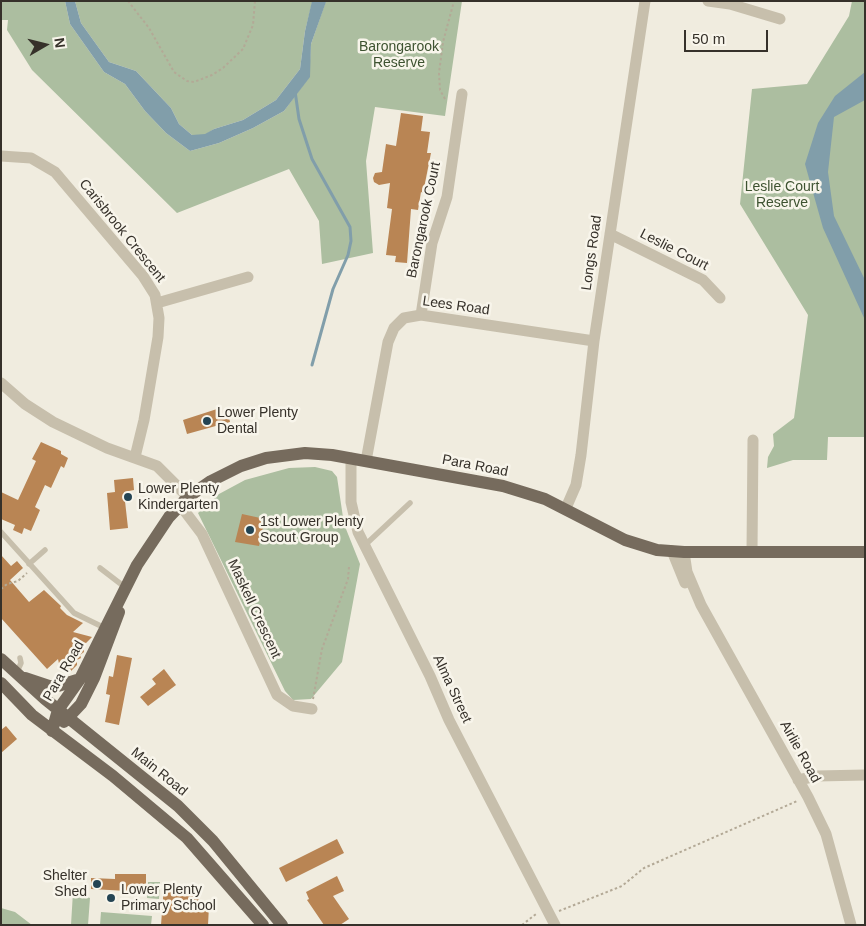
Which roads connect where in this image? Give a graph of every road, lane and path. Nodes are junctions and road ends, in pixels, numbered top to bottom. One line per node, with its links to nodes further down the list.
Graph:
1 (128, 1): 2 (path)
2 (255, 1)
3 (454, 1): 7 (path)
4 (645, 1): 9 (street, Longs Road)
5 (708, 1): 6 (street)
6 (780, 19)
7 (447, 99): 13 (street, Barongarook Court)
8 (1, 156): 12 (street, Carisbrook Crescent)
9 (610, 234): 11 (street, Leslie Court); 14 (street, Longs Road)
10 (248, 277): 12 (street)
11 (720, 298)
12 (157, 303): 17 (street, Carisbrook Crescent)
13 (421, 315): 14 (street, Lees Road); 19 (street, Lees Road)
14 (594, 341): 22 (street, Longs Road)
15 (1, 383): 17 (street, Maskell Crescent)
16 (753, 440): 26 (street)
17 (135, 457): 20 (street, Maskell Crescent)
18 (351, 458): 19 (main road, Para Road); 20 (main road, Para Road); 24 (street, Alma Street)
19 (366, 461): 22 (main road, Para Road)
20 (184, 501): 33 (main road, Para Road); 40 (street, Maskell Crescent)
21 (410, 503): 24 (lane)
22 (566, 508): 27 (main road, Para Road)
23 (1, 532): 29 (lane)
24 (364, 546): 47 (street, Alma Street)
25 (45, 550): 29 (lane)
26 (752, 551): 27 (main road, Para Road); 28 (main road, Para Road)
27 (678, 552): 45 (street, Airlie Road)
28 (865, 552)
29 (31, 566): 32 (path); 34 (lane)
30 (349, 567): 40 (path)
31 (100, 568): 33 (lane)
32 (1, 588)
33 (126, 588): 34 (main road, Para Road)
34 (109, 630): 38 (main road, Para Road); 42 (main road, Para Road)
35 (20, 658): 37 (lane)
36 (1, 659): 37 (main road, Main Road)
37 (16, 674): 38 (main road); 41 (main road, Main Road)
38 (80, 679): 41 (main road, Para Road)
39 (1, 683): 43 (main road)
40 (312, 709)
41 (58, 710): 42 (main road, Main Road); 43 (main road, Para Road)
42 (69, 718): 43 (main road, Para Road); 49 (main road, Main Road)
43 (52, 731): 48 (main road)
44 (865, 775): 45 (street)
45 (798, 780): 46 (street, Airlie Road)
46 (808, 797): 47 (path); 51 (street, Airlie Road)
47 (551, 916): 50 (path)
48 (263, 925)
49 (282, 925)
50 (522, 925)
51 (851, 925)

